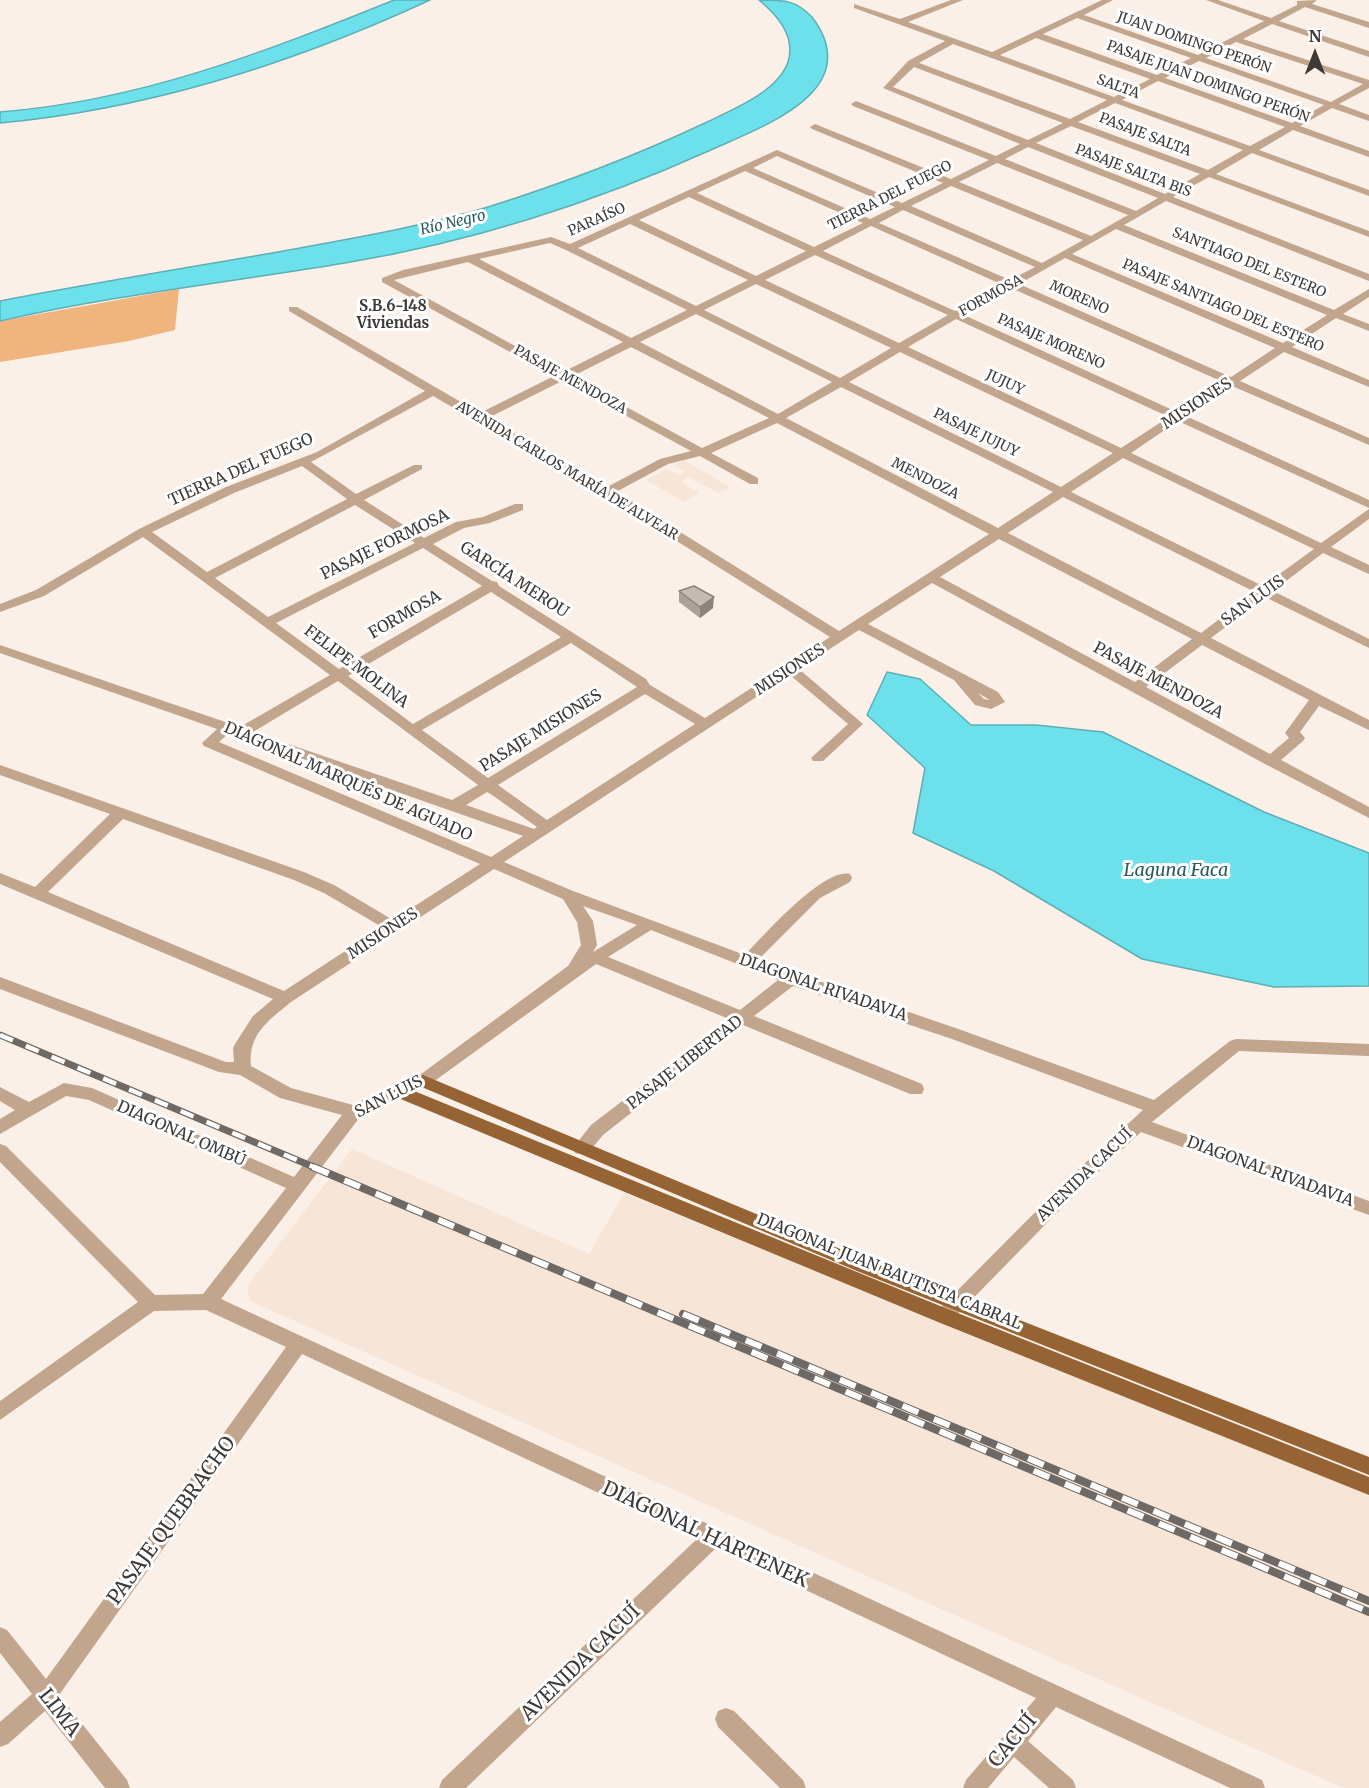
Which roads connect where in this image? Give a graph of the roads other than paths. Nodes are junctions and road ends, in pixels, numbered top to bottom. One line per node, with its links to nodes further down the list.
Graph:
1 (873, 0): 8 (street, SALTA)
2 (958, 0): 8 (street)
3 (1109, 0): 7 (street)
4 (1210, 0): 9 (street)
5 (1290, 0): 6 (street)
6 (1308, 2): 9 (street, TIERRA DEL FUEGO); 10 (street)
7 (1079, 16): 11 (street); 16 (street, JUAN DOMINGO PERÓN)
8 (902, 21): 13 (street, SALTA)
9 (1270, 22): 12 (street, TIERRA DEL FUEGO); 14 (street)
10 (1369, 25)
11 (1037, 35): 15 (street); 18 (street, PASAJE JUAN DOMINGO PERÓN)
12 (1235, 39): 16 (street, TIERRA DEL FUEGO); 19 (street)
13 (952, 41): 15 (street, SALTA); 17 (street)
14 (1369, 54)
15 (993, 55): 20 (street, SALTA)
16 (1194, 58): 18 (street, TIERRA DEL FUEGO); 22 (street, JUAN DOMINGO PERÓN)
17 (911, 63): 24 (street, PASAJE SALTA); 27 (street, PASAJE SALTA BIS)
18 (1155, 78): 20 (street, TIERRA DEL FUEGO); 26 (street, PASAJE JUAN DOMINGO PERÓN)
19 (1369, 84): 22 (street, FORMOSA)
20 (1112, 99): 24 (street, TIERRA DEL FUEGO); 28 (street, SALTA)
21 (856, 104): 30 (street)
22 (1332, 105): 23 (street, JUAN DOMINGO PERÓN); 26 (street, FORMOSA)
23 (1369, 118)
24 (1071, 121): 27 (street, TIERRA DEL FUEGO); 32 (street, PASAJE SALTA)
25 (815, 127): 33 (street)
26 (1293, 127): 28 (street, FORMOSA); 29 (street, PASAJE JUAN DOMINGO PERÓN)
27 (1028, 145): 30 (street, TIERRA DEL FUEGO); 36 (street, PASAJE SALTA BIS)
28 (1252, 150): 32 (street, FORMOSA); 35 (street, SALTA)
29 (1369, 154)
30 (999, 159): 33 (street, TIERRA DEL FUEGO); 38 (street)
31 (744, 167): 34 (street, PARAÍSO); 37 (street, PARAÍSO); 40 (street, MORENO)
32 (1210, 174): 36 (street, FORMOSA); 42 (street, PASAJE SALTA)
33 (951, 182): 37 (street, TIERRA DEL FUEGO); 43 (street)
34 (688, 193): 39 (street, PARAÍSO); 45 (street, PASAJE MORENO)
35 (1369, 193)
36 (1167, 198): 38 (street, FORMOSA); 49 (street, PASAJE SALTA BIS)
37 (903, 206): 40 (street, TIERRA DEL FUEGO); 48 (street)
38 (1138, 215): 41 (street, FORMOSA)
39 (630, 220): 44 (street, PARAÍSO); 51 (street, JUJUY)
40 (871, 223): 45 (street, TIERRA DEL FUEGO); 52 (street, MORENO)
41 (1117, 226): 43 (street, FORMOSA); 56 (street, SANTIAGO DEL ESTERO)
42 (1369, 234)
43 (1093, 240): 46 (street, FORMOSA)
44 (570, 248): 47 (street, PARAÍSO); 55 (street, PASAJE JUJUY)
45 (815, 251): 51 (street, TIERRA DEL FUEGO); 57 (street, PASAJE MORENO)
46 (1065, 255): 48 (street, FORMOSA); 60 (street, PASAJE SANTIAGO DEL ESTERO)
47 (469, 258): 50 (street, PARAÍSO); 59 (street, MENDOZA)
48 (1044, 267): 52 (street, FORMOSA)
49 (1369, 278)
50 (386, 280): 62 (street, PASAJE MENDOZA)
51 (755, 281): 55 (street, TIERRA DEL FUEGO); 61 (street, JUJUY)
52 (1012, 284): 57 (street, FORMOSA); 64 (street, MORENO)
53 (1369, 292): 56 (street, MISIONES)
54 (293, 309): 66 (street, AVENIDA CARLOS MARÍA DE ALVEAR)
55 (696, 311): 59 (street, TIERRA DEL FUEGO); 63 (street, PASAJE JUJUY)
56 (1335, 314): 58 (street, SANTIAGO DEL ESTERO); 60 (street, MISIONES)
57 (956, 315): 61 (street, FORMOSA); 67 (street, PASAJE MORENO)
58 (1369, 328)
59 (635, 342): 62 (street, TIERRA DEL FUEGO); 69 (street, MENDOZA)
60 (1283, 347): 64 (street, MISIONES); 65 (street, PASAJE SANTIAGO DEL ESTERO)
61 (897, 349): 63 (street, FORMOSA); 72 (street, JUJUY)
62 (564, 376): 68 (street, TIERRA DEL FUEGO); 71 (street, PASAJE MENDOZA)
63 (840, 382): 69 (street, FORMOSA); 77 (street, PASAJE JUJUY)
64 (1231, 382): 67 (street, MISIONES); 70 (street, MORENO)
65 (1369, 384)
66 (431, 392): 68 (street, AVENIDA CARLOS MARÍA DE ALVEAR); 73 (street, TIERRA DEL FUEGO)
67 (1178, 416): 72 (street, MISIONES); 79 (street, PASAJE MORENO)
68 (481, 417): 76 (street, AVENIDA CARLOS MARÍA DE ALVEAR)
69 (777, 419): 71 (street, FORMOSA); 83 (street, MENDOZA)
70 (1369, 442)
71 (702, 452): 75 (street, PASAJE MENDOZA); 76 (street, FORMOSA)
72 (1121, 454): 77 (street, MISIONES); 85 (street, JUJUY)
73 (304, 462): 78 (street, GARCÍA MEROU); 82 (street, TIERRA DEL FUEGO)
74 (418, 466): 78 (street)
75 (754, 481)
76 (607, 492): 95 (street, AVENIDA CARLOS MARÍA DE ALVEAR)
77 (1062, 492): 83 (street, MISIONES); 90 (street, PASAJE JUJUY)
78 (356, 500): 84 (street, GARCÍA MEROU); 87 (street)
79 (1369, 504)
80 (519, 507): 84 (street, PASAJE FORMOSA)
81 (1369, 513): 85 (street, SAN LUIS)
82 (143, 532): 87 (street, FELIPE MOLINA); 91 (street, TIERRA DEL FUEGO)
83 (1000, 534): 88 (street, MISIONES); 96 (street, MENDOZA)
84 (426, 543): 89 (street, GARCÍA MEROU); 92 (street, PASAJE FORMOSA)
85 (1323, 549): 86 (street, JUJUY); 90 (street, SAN LUIS)
86 (1369, 570)
87 (207, 577): 92 (street, FELIPE MOLINA)
88 (932, 578): 93 (street, MISIONES); 103 (street, PASAJE MENDOZA)
89 (493, 585): 94 (street, GARCÍA MEROU); 100 (street, FORMOSA)
90 (1265, 592): 96 (street, SAN LUIS); 97 (street, PASAJE JUJUY)
91 (0, 608)
92 (269, 621): 100 (street, FELIPE MOLINA)
93 (860, 625): 95 (street, MISIONES); 101 (street)
94 (571, 637): 102 (street, GARCÍA MEROU); 108 (street)
95 (840, 637): 99 (street, MISIONES)
96 (1200, 639): 103 (street, SAN LUIS); 104 (street, MENDOZA)
97 (1369, 644)
98 (0, 649): 107 (street, DIAGONAL MARQUÉS DE AGUADO)
99 (791, 669): 105 (street, MISIONES); 111 (street)
100 (337, 675): 108 (street, FELIPE MOLINA); 109 (street, FORMOSA)
101 (959, 677)
102 (645, 688): 105 (street, GARCÍA MEROU); 116 (street, PASAJE MISIONES)
103 (1136, 688): 112 (street, PASAJE MENDOZA)
104 (1317, 699): 106 (street, MENDOZA); 112 (street)
105 (706, 725): 121 (street, MISIONES)
106 (1369, 726)
107 (227, 727): 109 (street, DIAGONAL MARQUÉS DE AGUADO); 113 (street, DIAGONAL MARQUÉS DE AGUADO)
108 (412, 729): 116 (street, FELIPE MOLINA)
109 (242, 732): 110 (street, DIAGONAL MARQUÉS DE AGUADO)
110 (280, 745): 113 (street); 114 (street, DIAGONAL MARQUÉS DE AGUADO)
111 (818, 758)
112 (1270, 761): 120 (street, PASAJE MENDOZA)
113 (261, 764): 117 (street, DIAGONAL MARQUÉS DE AGUADO)
114 (338, 765): 117 (street); 118 (street, DIAGONAL MARQUÉS DE AGUADO)
115 (0, 770): 119 (street)
116 (488, 786): 118 (street, PASAJE MISIONES); 121 (street, FELIPE MOLINA)
117 (319, 788): 122 (street, DIAGONAL MARQUÉS DE AGUADO)
118 (455, 805): 121 (street, DIAGONAL MARQUÉS DE AGUADO)
119 (120, 813): 125 (street); 128 (street)
120 (1369, 813)
121 (543, 831): 122 (street, MISIONES)
122 (491, 864): 126 (street, DIAGONAL RIVADAVIA); 128 (street, MISIONES)
123 (0, 878): 125 (street)
124 (845, 878): 130 (street)
125 (38, 893): 134 (street)
126 (568, 895): 127 (street, DIAGONAL RIVADAVIA); 131 (street)
127 (650, 924): 129 (street, SAN LUIS); 130 (street, DIAGONAL RIVADAVIA)
128 (393, 927): 134 (street, MISIONES)
129 (594, 957): 131 (street, SAN LUIS); 135 (street)
130 (747, 962): 132 (street, DIAGONAL RIVADAVIA)
131 (573, 971): 138 (street, SAN LUIS)
132 (791, 980): 135 (street, PASAJE LIBERTAD); 142 (street, DIAGONAL RIVADAVIA)
133 (0, 983): 137 (street)
134 (285, 998): 137 (street, MISIONES)
135 (743, 1018): 139 (street); 147 (street, PASAJE LIBERTAD)
136 (1369, 1050): 142 (street, AVENIDA CACUÍ)
137 (243, 1069): 144 (street)
138 (423, 1081): 140 (street, SAN LUIS); 147 (main road, DIAGONAL JUAN BAUTISTA CABRAL)
139 (916, 1089)
140 (397, 1090): 144 (street, SAN LUIS); 153 (main road, DIAGONAL JUAN BAUTISTA CABRAL)
141 (0, 1093): 143 (street)
142 (1156, 1108): 145 (street, AVENIDA CACUÍ)
143 (27, 1109): 146 (street); 149 (street, DIAGONAL OMBÚ)
144 (354, 1112): 149 (street, SAN LUIS)
145 (1138, 1124): 150 (street, DIAGONAL RIVADAVIA); 153 (street, AVENIDA CACUÍ)
146 (0, 1127)
147 (581, 1148): 153 (main road, DIAGONAL JUAN BAUTISTA CABRAL)
148 (0, 1151): 152 (street)
149 (296, 1185): 151 (street, SAN LUIS)
150 (1369, 1207)
151 (207, 1302): 152 (street, DIAGONAL HARTENEK); 154 (street, DIAGONAL HARTENEK)
152 (151, 1303): 155 (street)
153 (950, 1310): 156 (main road, DIAGONAL JUAN BAUTISTA CABRAL)
154 (298, 1345): 159 (street, DIAGONAL HARTENEK); 162 (street, PASAJE QUEBRACHO)
155 (0, 1412)
156 (1343, 1466): 157 (main road, DIAGONAL JUAN BAUTISTA CABRAL); 158 (main road, DIAGONAL JUAN BAUTISTA CABRAL)
157 (1369, 1466)
158 (1369, 1486)
159 (711, 1538): 161 (street, DIAGONAL HARTENEK); 167 (street, AVENIDA CACUÍ)
160 (0, 1637): 162 (street, LIMA)
161 (1053, 1694): 165 (street, CACUÍ); 171 (street, DIAGONAL HARTENEK)
162 (46, 1696): 164 (street, PASAJE QUEBRACHO); 166 (street, LIMA)
163 (726, 1719): 168 (street)
164 (0, 1736)
165 (1013, 1742): 169 (street, CACUÍ); 170 (street)
166 (118, 1788)
167 (450, 1788)
168 (795, 1788)
169 (974, 1788)
170 (1065, 1788)
171 (1254, 1788)

